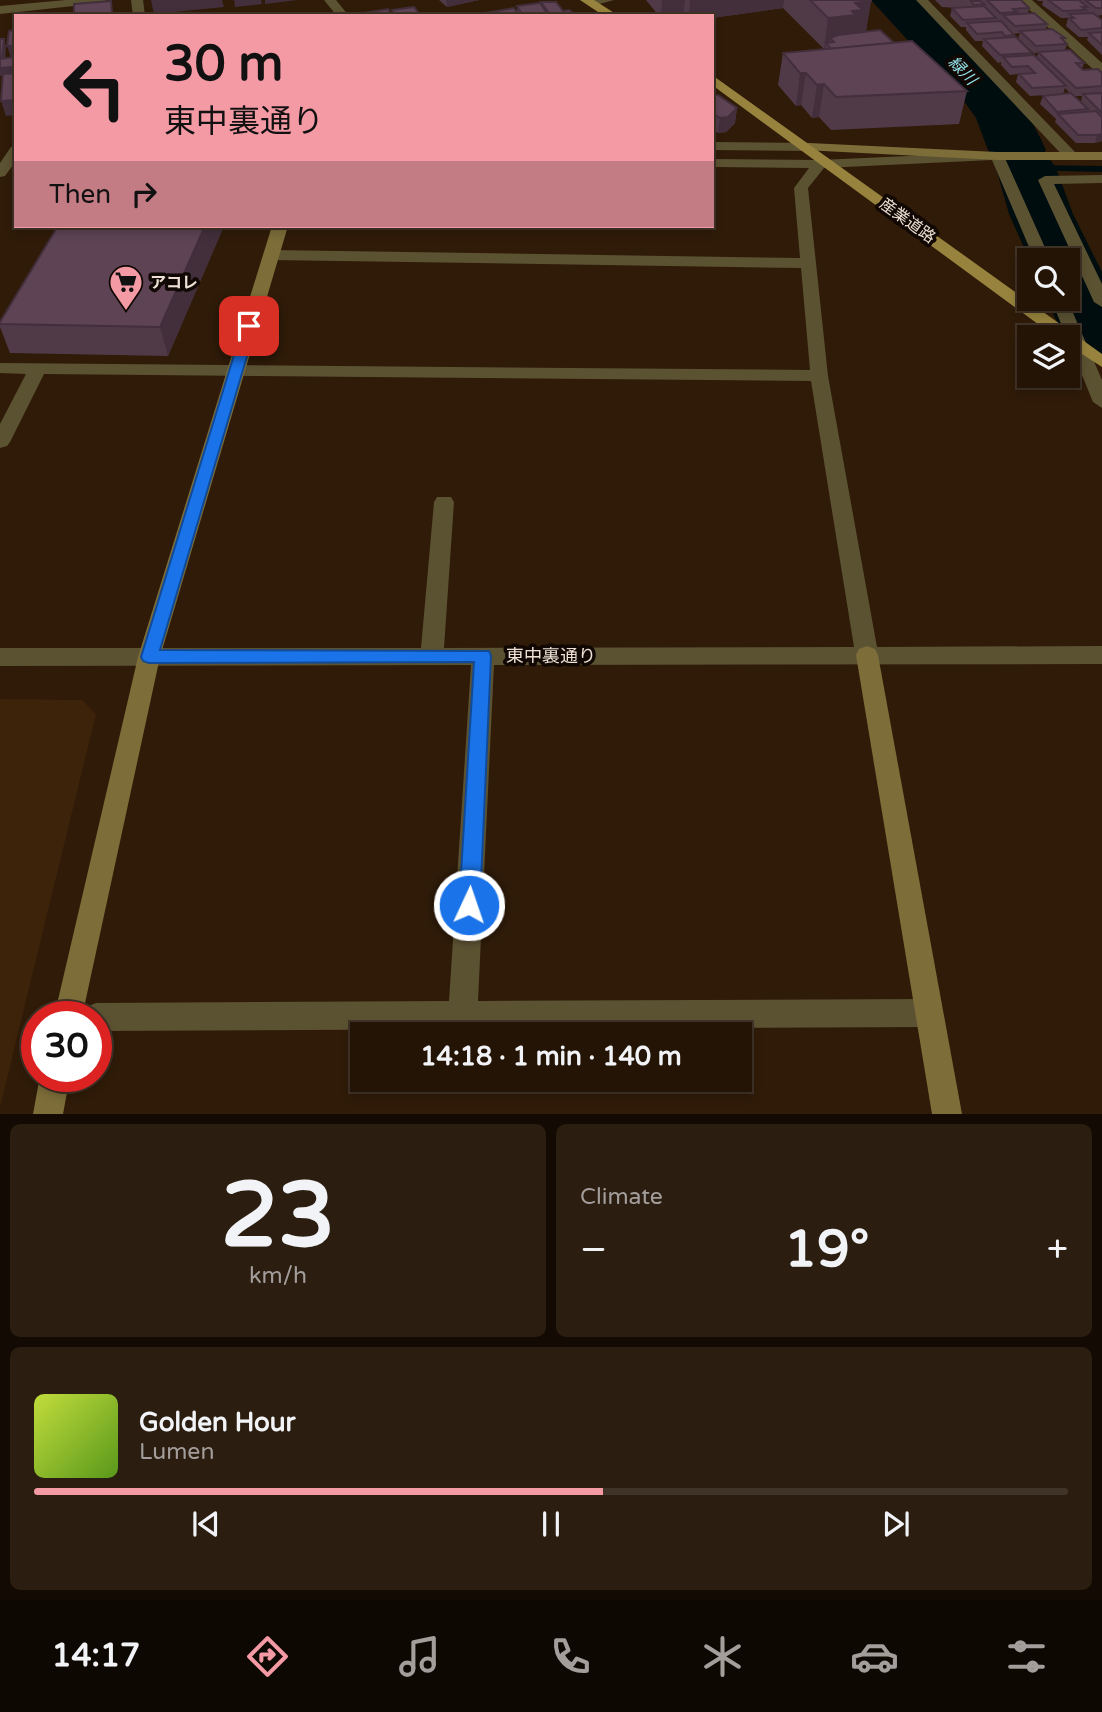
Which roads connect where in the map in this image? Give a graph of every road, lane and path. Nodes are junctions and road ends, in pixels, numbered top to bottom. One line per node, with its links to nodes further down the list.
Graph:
1 (101, 0): 7 (street)
2 (330, 0): 8 (street)
3 (608, 0): 6 (street)
4 (922, 0): 15 (street)
5 (1025, 0): 10 (street)
6 (589, 1): 9 (main road)
7 (0, 10)
8 (341, 14)
9 (610, 14)
10 (1102, 70)
11 (714, 80): 13 (main road, 産業道路)
12 (714, 146): 13 (street)
13 (809, 147): 14 (street); 19 (main road, 産業道路)
14 (998, 156): 15 (street); 19 (street); 23 (street)
15 (1071, 156): 16 (street)
16 (1102, 156)
17 (10, 157): 20 (street)
18 (714, 163): 19 (street)
19 (826, 164): 25 (street); 27 (main road, 産業道路)
20 (0, 173)
21 (1102, 179): 26 (street)
22 (279, 228): 24 (street)
23 (1037, 248)
24 (271, 255): 25 (street); 32 (street)
25 (808, 262): 33 (street)
26 (1101, 299)
27 (1052, 325)
28 (1080, 345): 29 (main road, 産業道路); 34 (street)
29 (1102, 362)
30 (0, 368): 31 (street)
31 (37, 369): 32 (street); 35 (street)
32 (235, 372): 33 (street); 42 (street)
33 (819, 376): 37 (street)
34 (1102, 402)
35 (0, 442)
36 (444, 502): 38 (street)
37 (867, 655): 39 (street, 東中裏通り); 40 (street, 東中裏通り); 44 (street)
38 (432, 656): 39 (street, 東中裏通り); 42 (street, 東中裏通り)
39 (483, 656): 45 (street)
40 (1102, 656)
41 (0, 657): 42 (street, 東中裏通り)
42 (149, 657): 43 (street)
43 (72, 1001)
44 (928, 1013): 45 (street); 49 (street)
45 (463, 1015): 46 (street)
46 (112, 1017)
47 (52, 1092): 48 (street)
48 (48, 1114)
49 (947, 1114)

